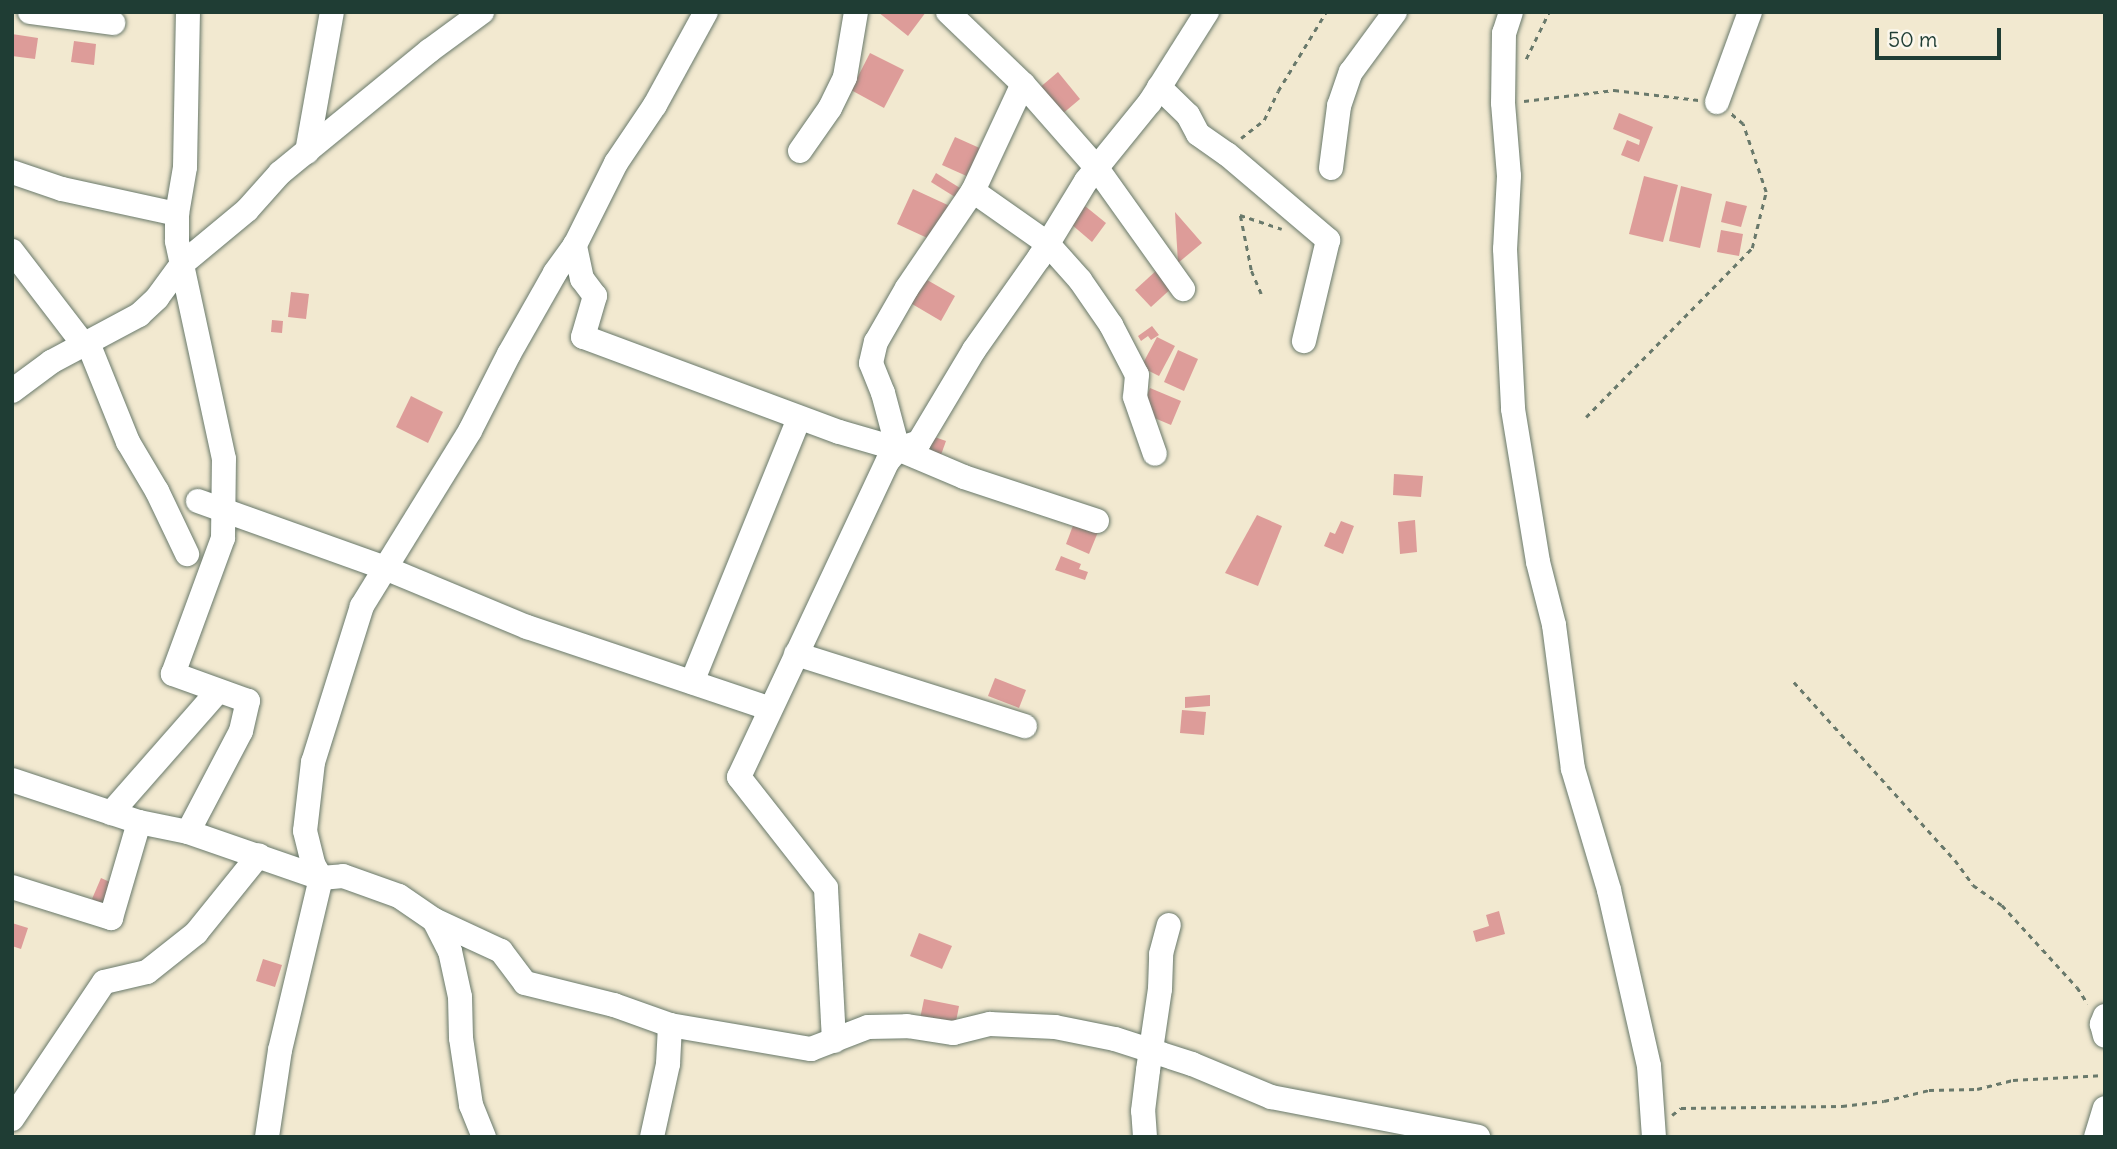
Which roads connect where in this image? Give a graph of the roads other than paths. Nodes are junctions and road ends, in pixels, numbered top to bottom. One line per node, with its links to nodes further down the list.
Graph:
1 (30, 12): 12 (street)
2 (188, 12): 22 (street)
3 (332, 12): 17 (street)
4 (482, 12): 17 (street)
5 (706, 12): 24 (street)
6 (856, 12): 16 (street)
7 (948, 12): 13 (street)
8 (1207, 12): 14 (street)
9 (1395, 12): 19 (street)
10 (1511, 12): 57 (street)
11 (1750, 12): 15 (street)
12 (113, 23)
13 (1023, 84): 18 (street); 21 (street)
14 (1159, 87): 18 (street); 28 (street)
15 (1717, 102)
16 (800, 151)
17 (307, 152): 26 (street)
18 (1096, 167): 23 (street); 27 (street)
19 (1331, 168)
20 (12, 172): 22 (street)
21 (973, 191): 23 (street); 32 (street)
22 (177, 214): 26 (street)
23 (1048, 243): 32 (street); 33 (street)
24 (575, 244): 31 (street); 37 (street)
25 (12, 251): 29 (street)
26 (182, 264): 29 (street); 40 (street)
27 (1183, 289)
28 (1304, 341)
29 (86, 344): 30 (street); 36 (street)
30 (12, 391)
31 (799, 418): 32 (street); 39 (street)
32 (898, 449): 35 (street); 38 (street)
33 (1155, 454)
34 (198, 501): 37 (street)
35 (1097, 521)
36 (187, 554)
37 (385, 568): 39 (street); 48 (street)
38 (796, 654): 41 (street); 42 (street)
39 (692, 682): 41 (street)
40 (218, 691): 44 (street); 46 (street)
41 (770, 709): 53 (street)
42 (1025, 726)
43 (12, 780): 44 (street)
44 (111, 813): 45 (street)
45 (139, 822): 46 (street); 49 (street)
46 (188, 832): 47 (street)
47 (259, 855): 48 (street); 55 (street)
48 (321, 878): 50 (street); 58 (street)
49 (12, 887)
50 (434, 920): 52 (street); 59 (street)
51 (1168, 925): 54 (street)
52 (670, 1025): 53 (street); 60 (street)
53 (834, 1041): 54 (street)
54 (1152, 1051): 61 (street); 62 (street)
55 (16, 1103)
56 (2105, 1108): 63 (street)
57 (1654, 1134)
58 (267, 1137)
59 (484, 1137)
60 (652, 1137)
61 (1145, 1137)
62 (1478, 1137)
63 (2096, 1137)

